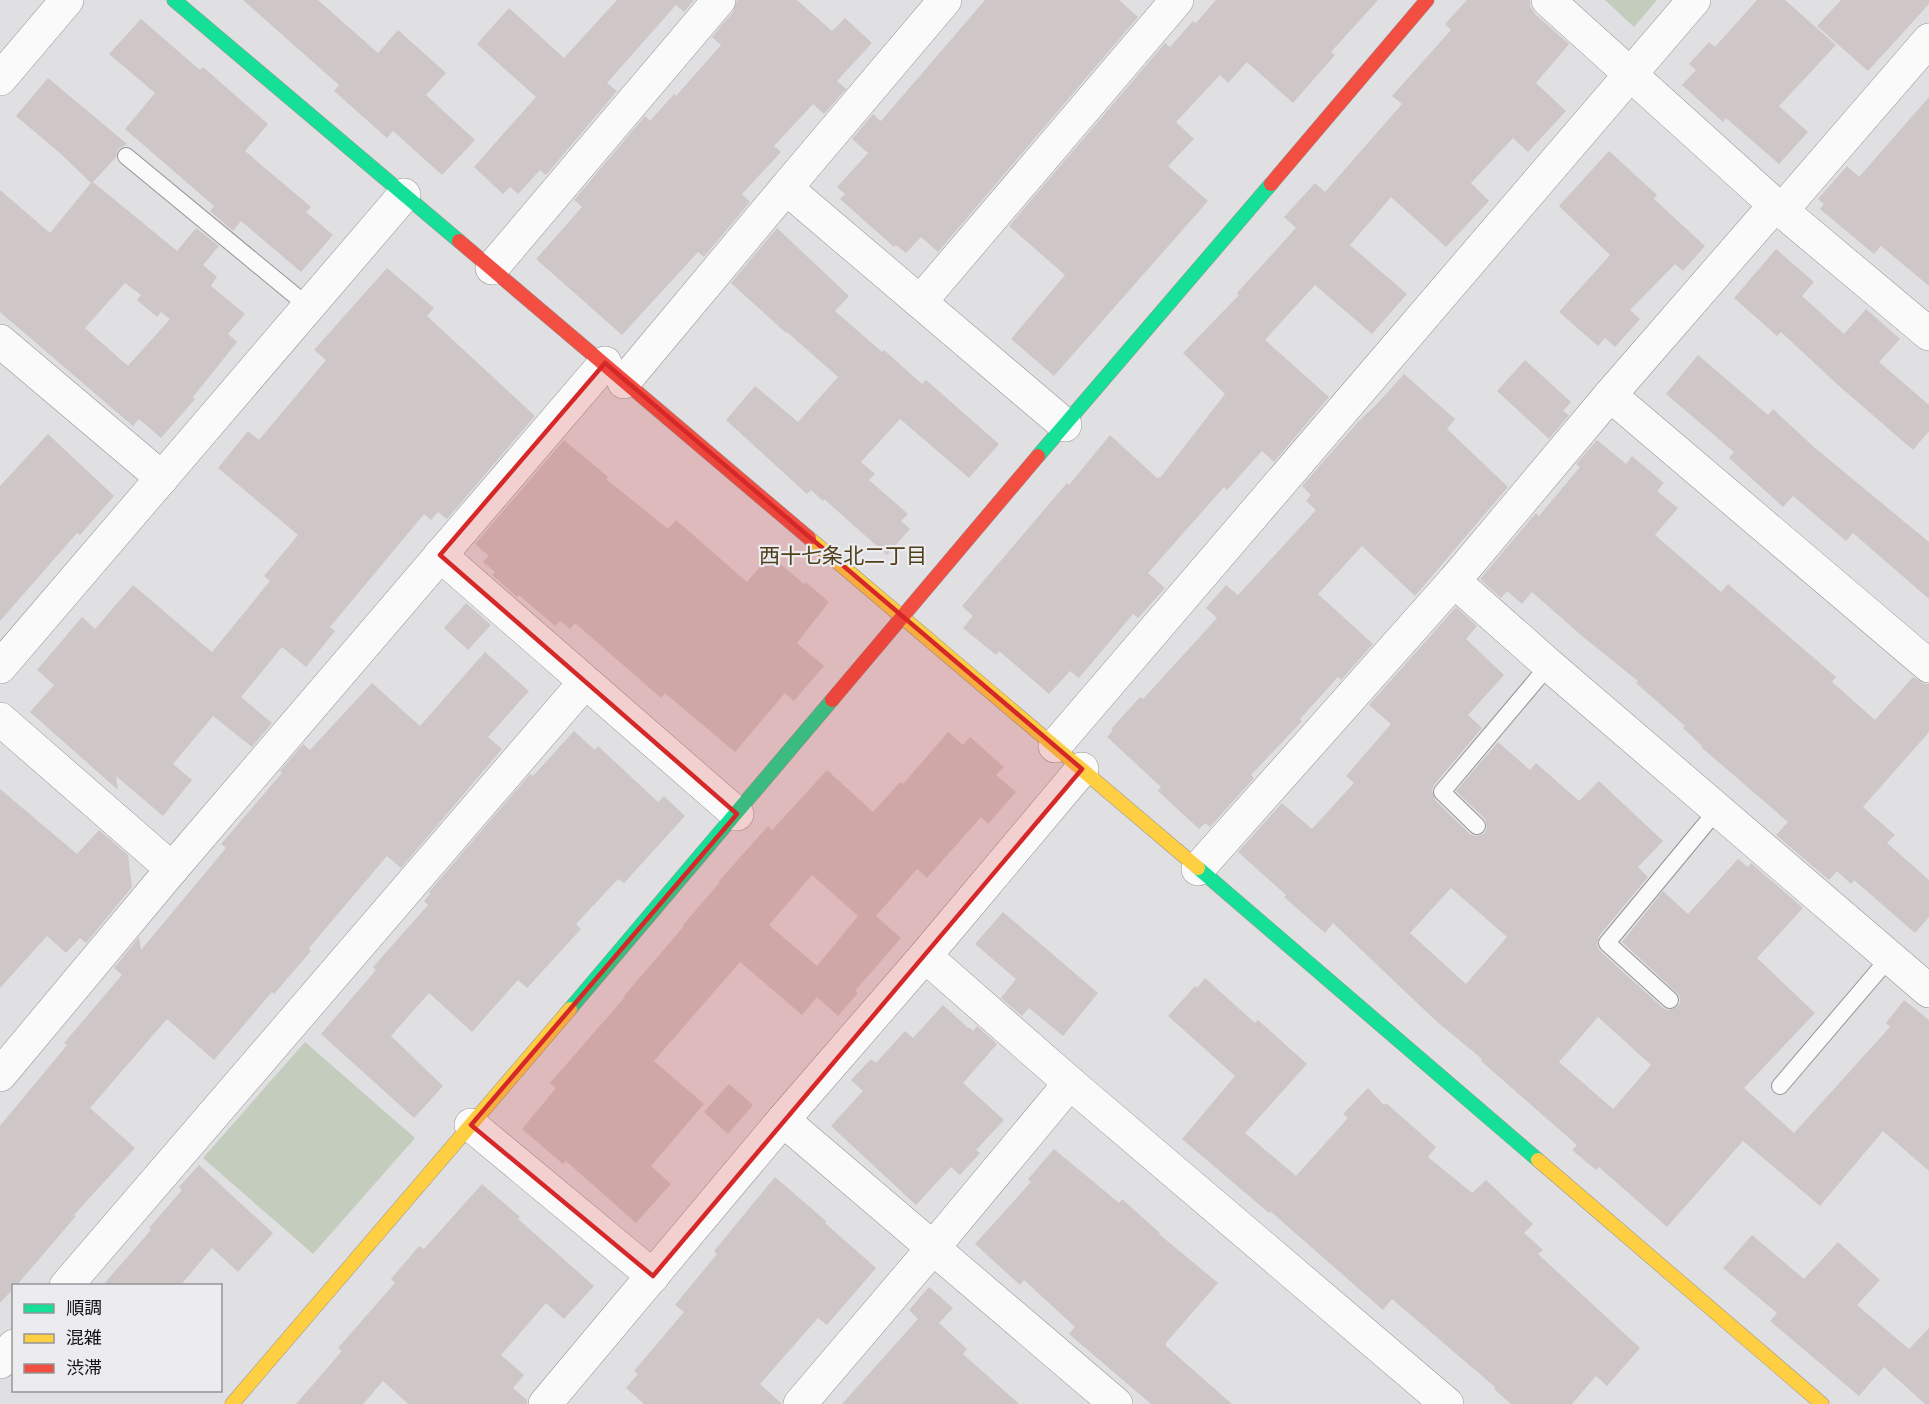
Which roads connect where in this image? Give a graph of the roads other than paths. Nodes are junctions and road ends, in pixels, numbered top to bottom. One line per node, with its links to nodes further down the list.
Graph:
1 (68, 0): 11 (street)
2 (174, 0): 14 (street)
3 (719, 0): 16 (street)
4 (945, 0): 13 (street)
5 (1177, 0): 17 (street)
6 (1427, 0): 23 (street)
7 (1548, 0): 10 (street)
8 (1694, 0): 10 (street)
9 (1928, 45): 15 (street)
10 (1630, 75): 15 (street); 33 (street)
11 (0, 79)
12 (126, 156): 18 (lane)
13 (786, 188): 17 (street); 21 (street)
14 (404, 195): 16 (street); 18 (street)
15 (1779, 207): 19 (street); 22 (street)
16 (492, 268): 21 (street)
17 (920, 302): 23 (street)
18 (309, 307): 24 (street)
19 (1929, 334)
20 (0, 341): 24 (street)
21 (614, 373): 25 (street); 27 (street)
22 (1610, 395): 26 (street); 29 (street)
23 (1065, 425): 27 (street)
24 (162, 478): 30 (street)
25 (440, 555): 31 (street); 38 (street)
26 (1454, 581): 28 (street); 39 (street)
27 (901, 617): 33 (street); 36 (street)
28 (1549, 665): 35 (street); 37 (lane)
29 (1929, 666)
30 (0, 667)
31 (585, 682): 36 (street); 51 (street)
32 (0, 719): 38 (street)
33 (1055, 746): 34 (street)
34 (1082, 769): 39 (street); 40 (street)
35 (1718, 809): 41 (street); 43 (lane)
36 (737, 814): 48 (street)
37 (1477, 826)
38 (172, 869): 44 (street)
39 (1198, 869): 59 (street)
40 (925, 956): 45 (street); 47 (street)
41 (1890, 957): 42 (street); 46 (lane)
42 (1929, 991)
43 (1670, 999)
44 (0, 1075)
45 (1070, 1083): 49 (street); 58 (street)
46 (1780, 1086)
47 (783, 1120): 49 (street); 50 (street)
48 (471, 1125): 50 (street); 54 (street)
49 (932, 1249): 56 (street); 57 (street)
50 (652, 1276): 55 (street)
51 (68, 1284)
52 (12, 1348): 53 (street)
53 (0, 1362)
54 (232, 1404)
55 (545, 1404)
56 (800, 1404)
57 (1116, 1404)
58 (1448, 1404)
59 (1822, 1404)

